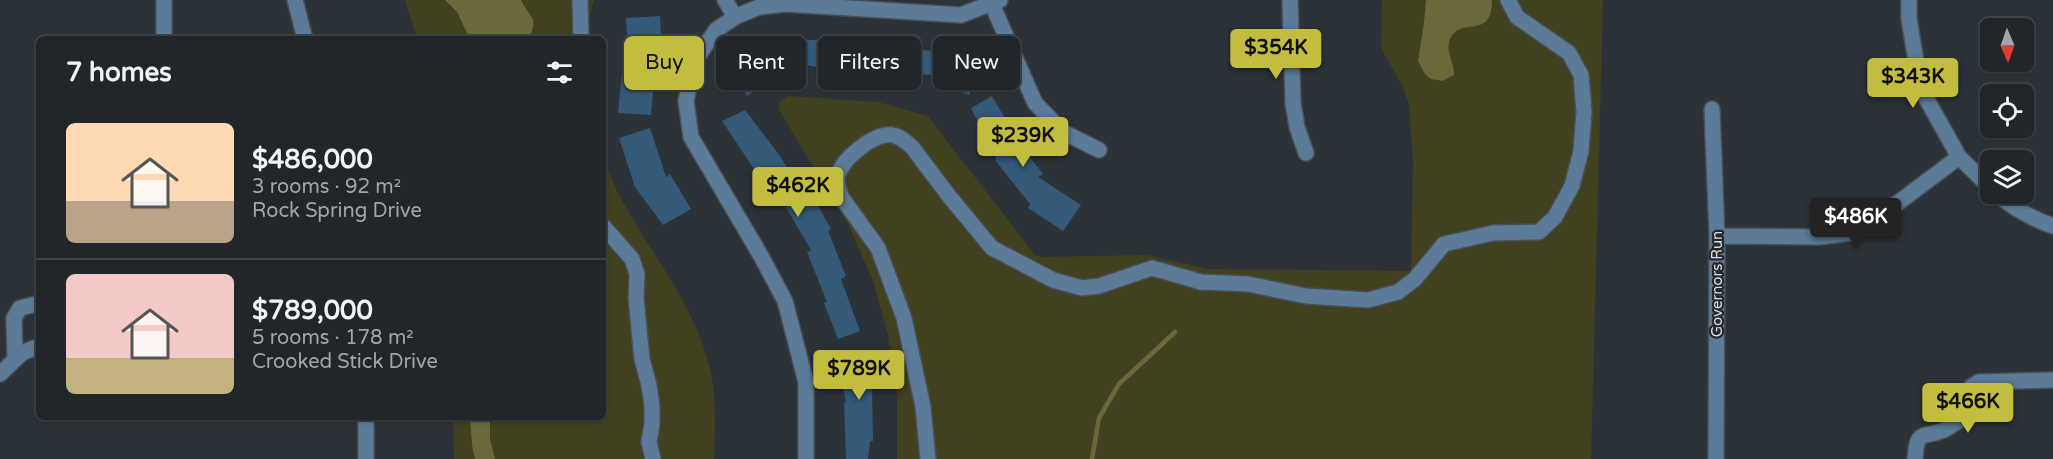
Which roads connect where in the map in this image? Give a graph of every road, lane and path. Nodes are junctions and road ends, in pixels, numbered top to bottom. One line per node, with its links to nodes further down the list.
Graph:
1 (164, 0): 10 (street)
2 (295, 0): 11 (street)
3 (580, 0): 12 (street)
4 (725, 0): 9 (street)
5 (1290, 0): 15 (street)
6 (1508, 0): 31 (street)
7 (1909, 0): 16 (street)
8 (996, 2): 9 (street); 14 (street)
9 (735, 17): 30 (street)
10 (164, 36)
11 (304, 36)
12 (580, 36)
13 (1712, 109): 21 (street, Governors Run)
14 (1099, 150)
15 (1306, 153)
16 (1959, 157): 17 (street); 21 (street)
17 (1980, 177)
18 (2010, 204): 19 (street)
19 (2053, 226)
20 (606, 229): 29 (street)
21 (1718, 236): 32 (street, Governors Run)
22 (36, 304): 24 (street)
23 (36, 347): 24 (street)
24 (15, 360): 25 (street)
25 (0, 374)
26 (2053, 380): 33 (street)
27 (366, 420): 28 (street)
28 (366, 459)
29 (653, 459)
30 (806, 459)
31 (928, 459)
32 (1716, 459)
33 (1915, 459)

